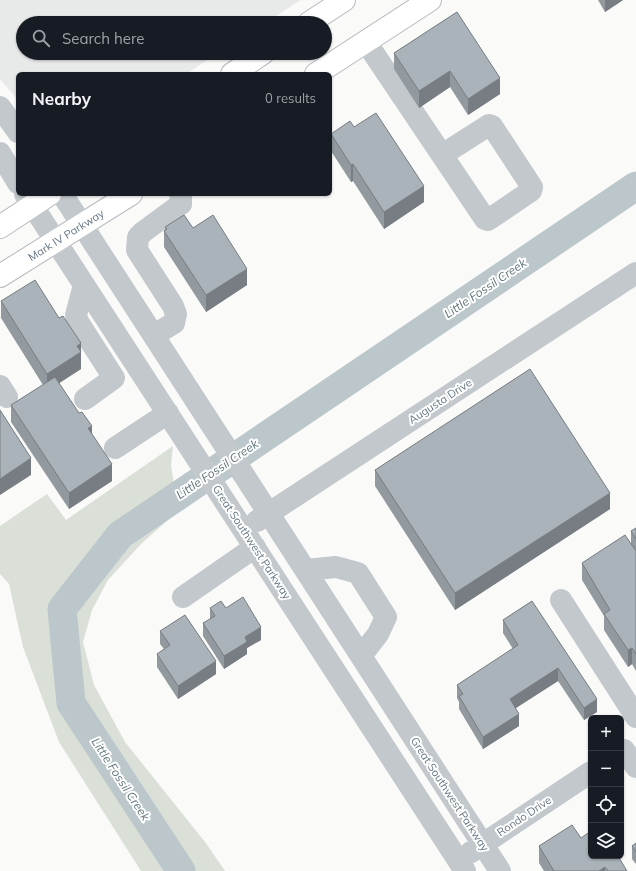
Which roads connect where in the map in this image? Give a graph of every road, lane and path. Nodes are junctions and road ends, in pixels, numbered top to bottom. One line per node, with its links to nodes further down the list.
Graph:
1 (344, 0): 3 (main road)
2 (430, 0): 4 (main road)
3 (320, 16)
4 (366, 42): 7 (main road); 11 (street)
5 (253, 60): 6 (main road)
6 (235, 72)
7 (319, 72)
8 (0, 107): 9 (street)
9 (16, 129)
10 (0, 153): 12 (street)
11 (442, 155)
12 (16, 180)
13 (43, 196): 17 (main road)
14 (63, 196): 18 (street, Great Southwest Parkway)
15 (128, 196): 18 (main road, Mark IV Parkway)
16 (181, 196): 24 (street)
17 (28, 200): 19 (main road); 20 (street, Great Southwest Parkway)
18 (83, 225): 20 (main road, Mark IV Parkway); 24 (street, Great Southwest Parkway)
19 (0, 227)
20 (55, 241): 22 (main road, Mark IV Parkway); 23 (street, Great Southwest Parkway)
21 (636, 273): 30 (street, Augusta Drive)
22 (0, 276)
23 (84, 285): 25 (street, Great Southwest Parkway); 26 (street)
24 (154, 335): 30 (street, Great Southwest Parkway)
25 (135, 364): 26 (street); 28 (street, Great Southwest Parkway)
26 (114, 378): 27 (street)
27 (84, 398)
28 (168, 413): 29 (street); 31 (street, Great Southwest Parkway)
29 (115, 448)
30 (265, 506): 31 (street, Augusta Drive); 32 (street, Great Southwest Parkway)
31 (245, 531): 33 (street, Augusta Drive); 39 (street, Great Southwest Parkway)
32 (306, 570): 35 (street, Great Southwest Parkway); 35 (street)
33 (183, 597)
34 (560, 600): 36 (street)
35 (361, 656): 38 (street, Great Southwest Parkway)
36 (636, 717)
37 (588, 774): 38 (street, Rondo Drive)
38 (483, 844): 39 (street, Rondo Drive); 40 (street, Great Southwest Parkway)
39 (461, 866)
40 (500, 871)

